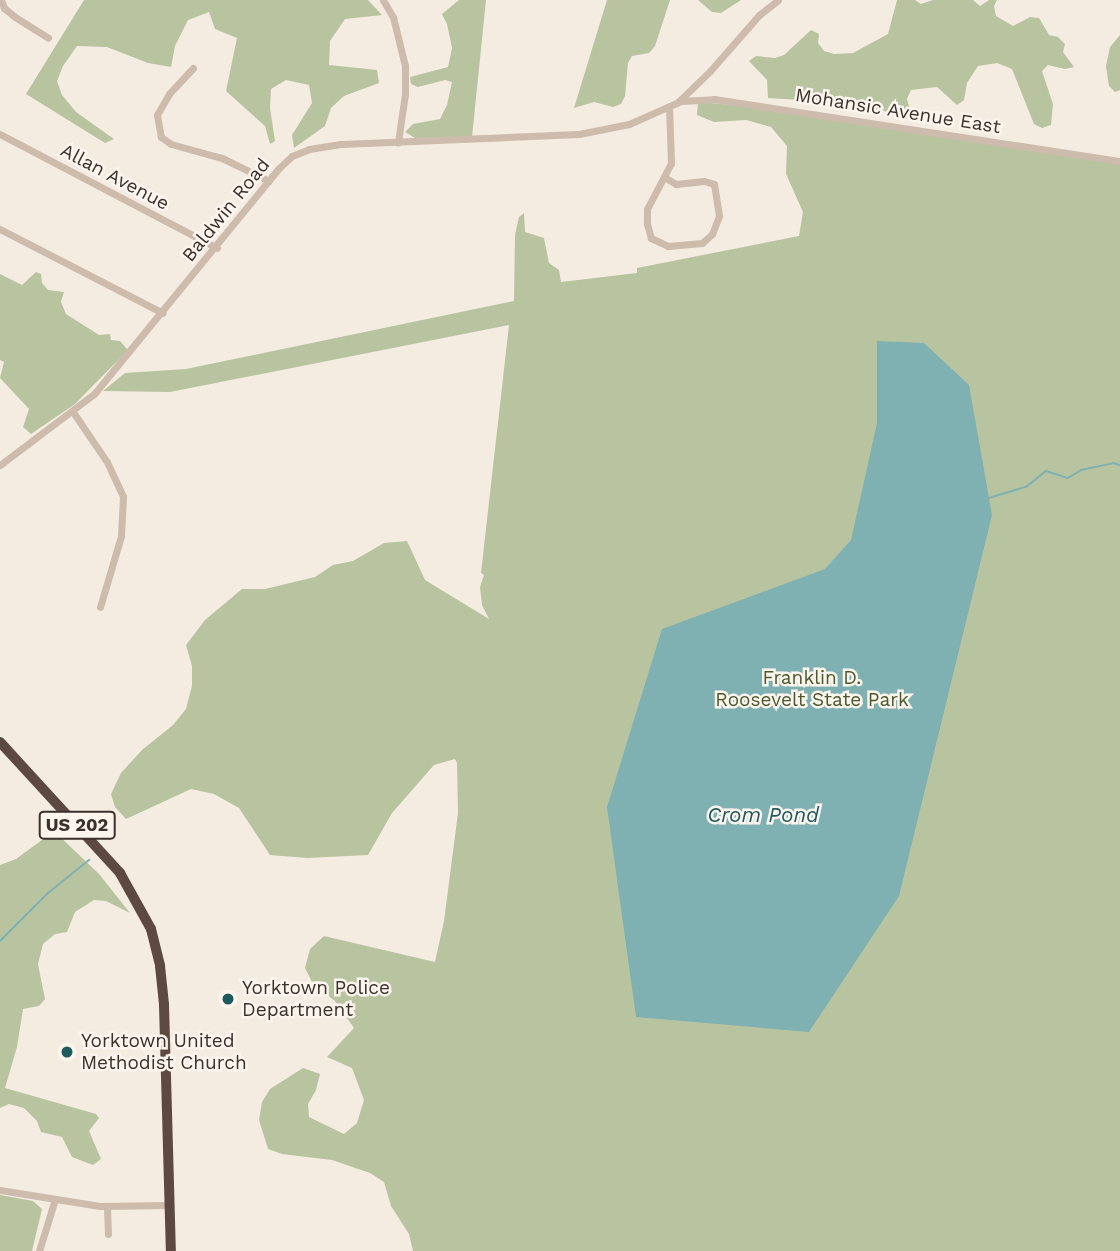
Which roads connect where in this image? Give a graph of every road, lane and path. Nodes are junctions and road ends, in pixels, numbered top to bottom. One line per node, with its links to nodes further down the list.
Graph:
1 (1, 0): 4 (street)
2 (383, 0): 8 (street)
3 (778, 0): 6 (street, Baldwin Road)
4 (48, 38)
5 (193, 68): 11 (street)
6 (672, 105): 8 (street, Baldwin Road); 9 (street, Mohansic Avenue East); 10 (street)
7 (0, 134): 13 (street, Allan Avenue)
8 (398, 142): 11 (street, Baldwin Road)
9 (1120, 161)
10 (666, 178): 10 (street)
11 (269, 181): 13 (street, Baldwin Road)
12 (0, 229): 14 (street)
13 (216, 248): 14 (street, Baldwin Road)
14 (163, 313): 15 (street, Baldwin Road)
15 (73, 412): 16 (street, Baldwin Road); 17 (street)
16 (0, 465)
17 (100, 607)
18 (0, 742): 21 (highway, US 202)
19 (0, 1190): 20 (street)
20 (55, 1199): 22 (street); 24 (street)
21 (169, 1205): 22 (street); 25 (highway, US 202)
22 (107, 1206): 23 (street)
23 (108, 1234)
24 (39, 1251)
25 (171, 1251)

